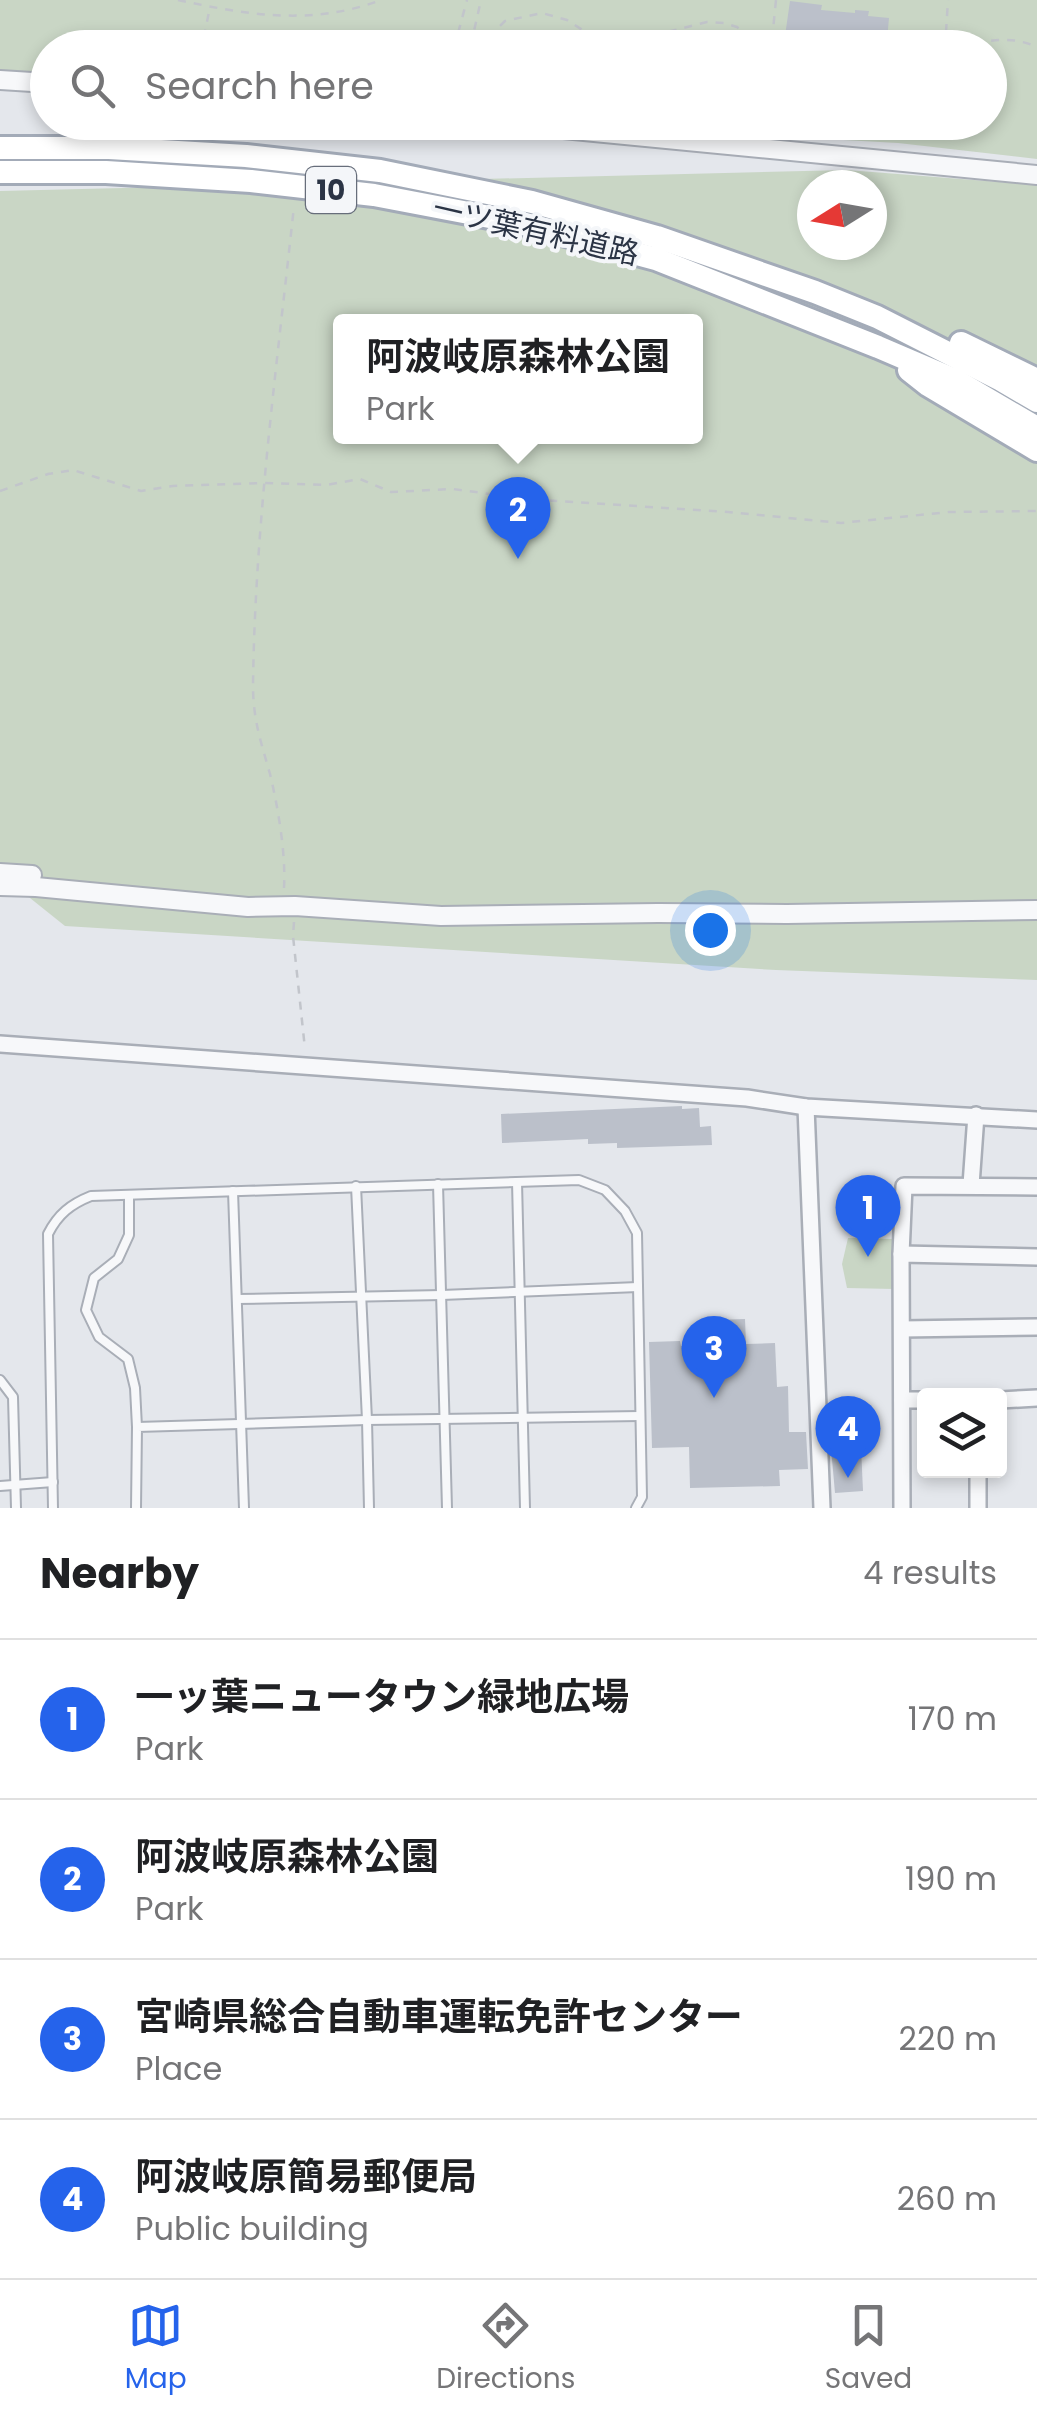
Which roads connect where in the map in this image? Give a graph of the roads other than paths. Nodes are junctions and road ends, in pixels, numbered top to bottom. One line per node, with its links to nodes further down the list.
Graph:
1 (0, 80): 2 (street)
2 (30, 82)
3 (680, 140): 6 (street)
4 (0, 148): 7 (main road, 一ツ葉有料道路 / 10)
5 (0, 172): 8 (main road, 一ツ葉有料道路 / 10)
6 (1037, 174)
7 (878, 317): 9 (main road); 10 (main road, 一ツ葉有料道路 / 10)
8 (878, 347): 11 (main road, 一ツ葉有料道路 / 10); 12 (main road)
9 (1037, 380)
10 (1037, 400)
11 (1037, 428)
12 (1037, 450)
13 (0, 873): 15 (street)
14 (0, 886): 15 (street)
15 (295, 906): 16 (street)
16 (1037, 910)
17 (0, 1044): 18 (street)
18 (806, 1107): 19 (street); 60 (street)
19 (976, 1116): 20 (street); 23 (street)
20 (1037, 1120)
21 (518, 1182): 22 (lane); 30 (lane); 31 (lane)
22 (438, 1184): 24 (lane); 32 (lane)
23 (972, 1185): 25 (street); 28 (street)
24 (356, 1186): 26 (lane); 33 (lane)
25 (1037, 1187)
26 (232, 1192): 27 (lane); 34 (lane)
27 (128, 1195): 47 (lane); 49 (lane)
28 (902, 1254): 29 (street); 36 (street)
29 (1037, 1257)
30 (638, 1286): 31 (lane); 42 (lane)
31 (520, 1291): 32 (lane); 43 (lane)
32 (442, 1295): 33 (lane); 44 (lane)
33 (362, 1297): 34 (lane); 45 (lane)
34 (237, 1300): 46 (lane)
35 (1037, 1327): 36 (street)
36 (902, 1329): 39 (street)
37 (0, 1380): 50 (lane)
38 (1037, 1398): 41 (street)
39 (902, 1400): 40 (street); 61 (street)
40 (917, 1400)
41 (1007, 1400)
42 (640, 1416): 43 (lane); 59 (lane)
43 (524, 1417): 44 (lane); 58 (lane)
44 (446, 1418): 45 (lane); 57 (lane)
45 (368, 1420): 46 (lane); 56 (lane)
46 (242, 1424): 47 (lane); 55 (lane)
47 (136, 1427): 54 (lane)
48 (978, 1478): 62 (street)
49 (53, 1482): 50 (lane); 53 (lane)
50 (16, 1485): 51 (lane); 52 (lane)
51 (0, 1486)
52 (16, 1508)
53 (53, 1508)
54 (136, 1508)
55 (244, 1508)
56 (369, 1508)
57 (447, 1508)
58 (525, 1508)
59 (636, 1508)
60 (822, 1508)
61 (902, 1508)
62 (978, 1508)

